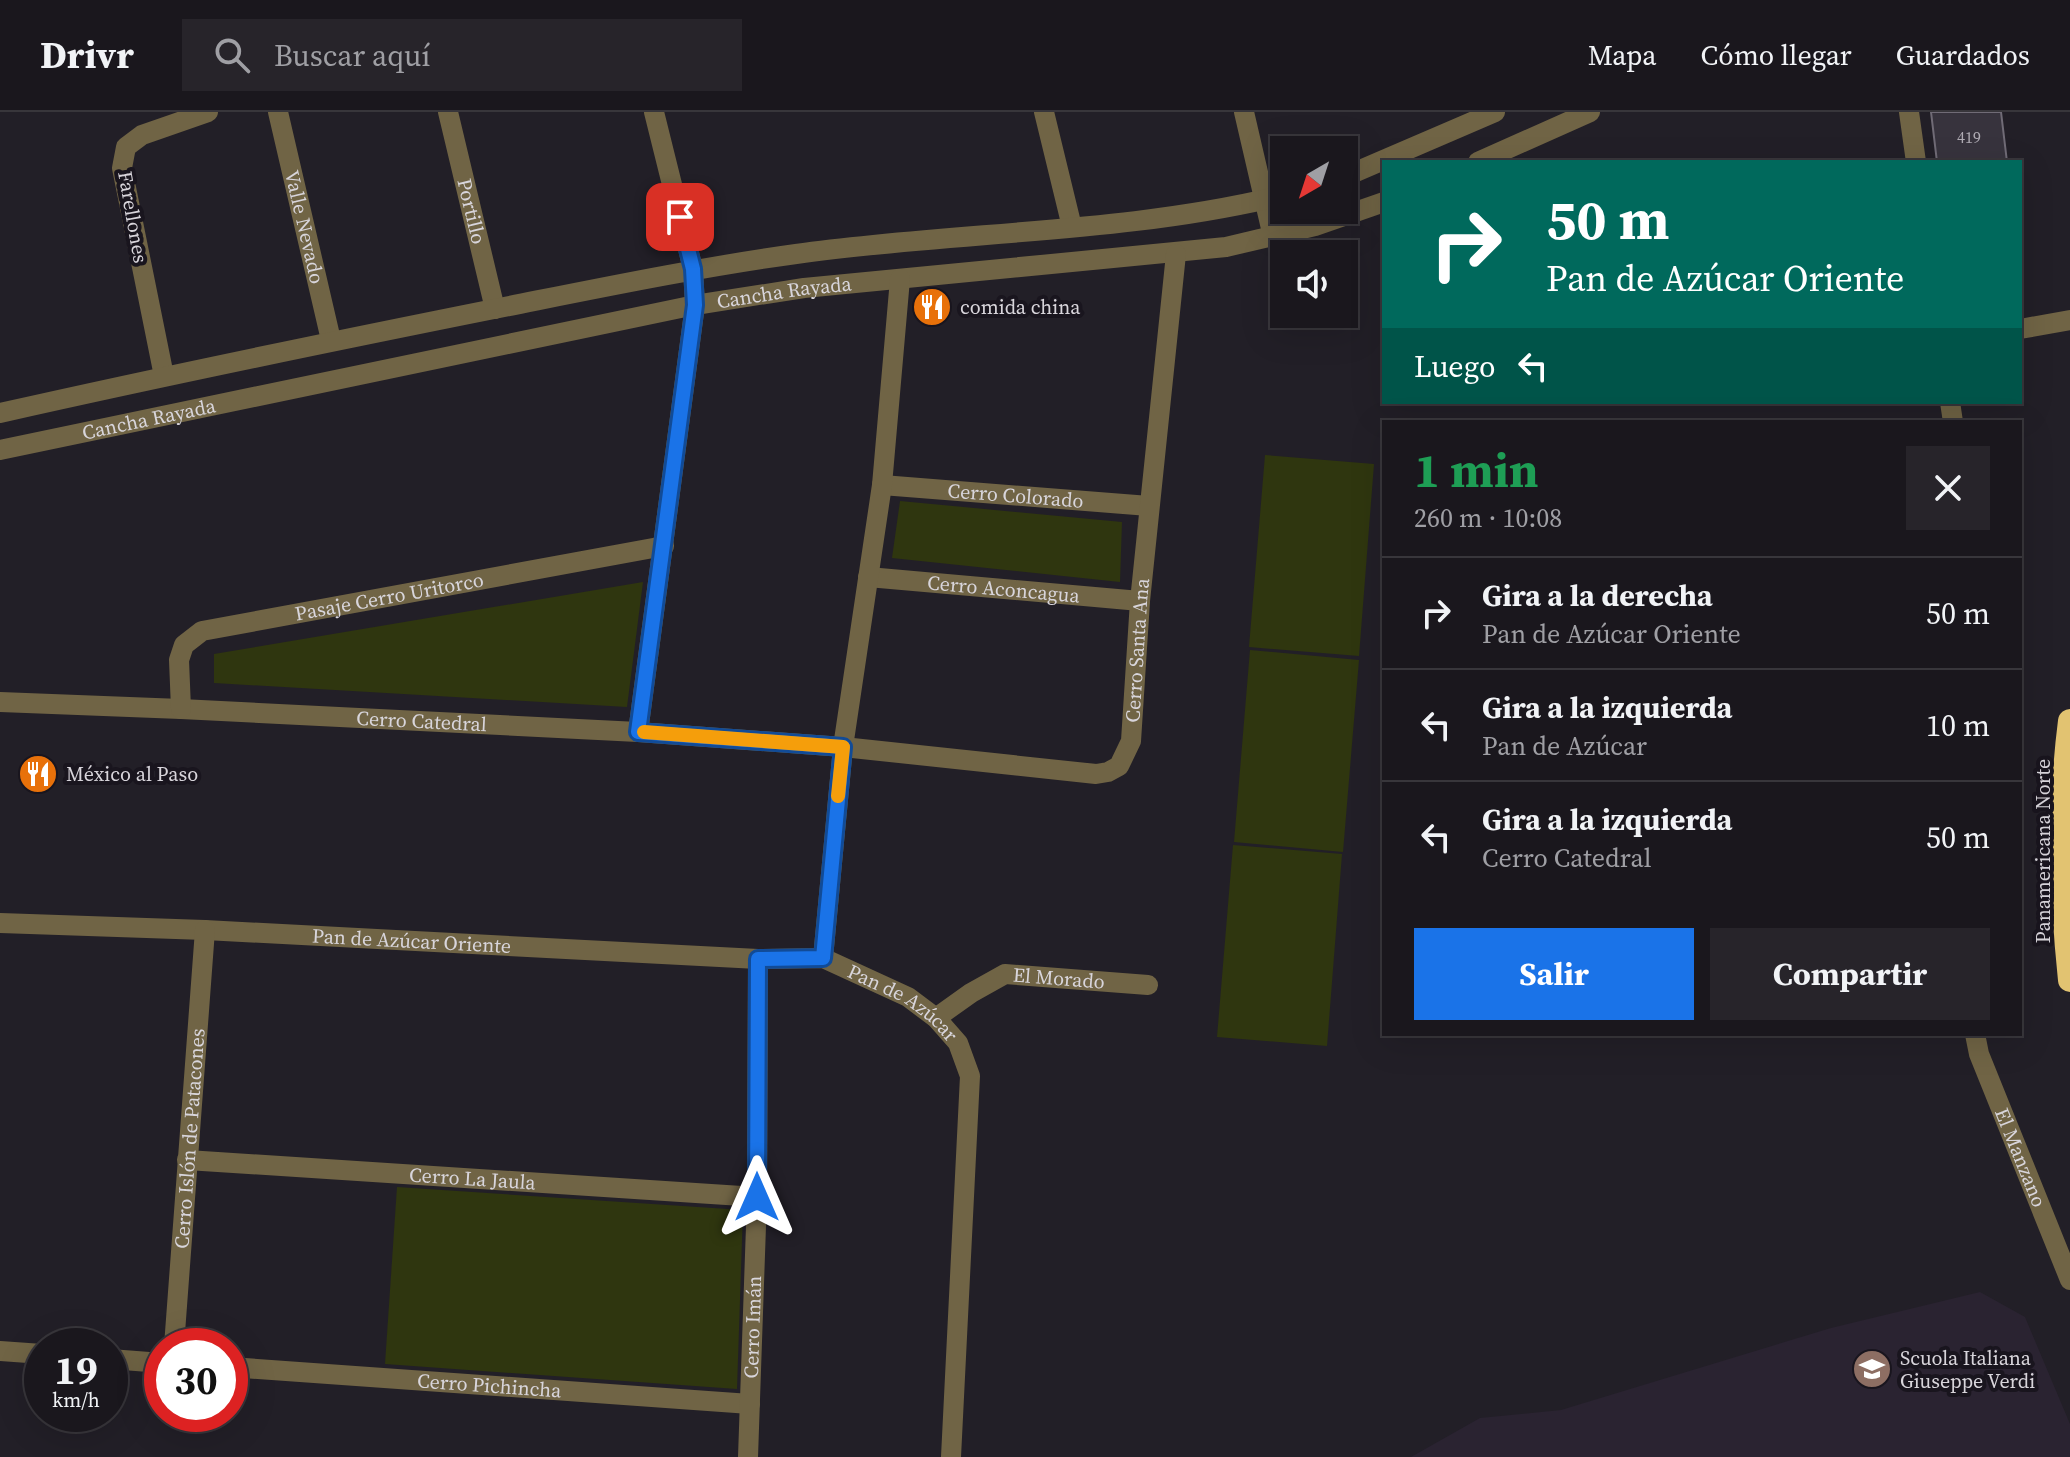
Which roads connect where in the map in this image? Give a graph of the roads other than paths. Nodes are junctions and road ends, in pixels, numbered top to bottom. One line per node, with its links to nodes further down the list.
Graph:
1 (208, 112): 29 (street, Farellones)
2 (278, 112): 28 (street, Valle Nevado)
3 (448, 112): 25 (street, Portillo)
4 (654, 112): 22 (street)
5 (1044, 112): 19 (street)
6 (1244, 112): 15 (street)
7 (1495, 112): 10 (street)
8 (1590, 112): 11 (street)
9 (1909, 112): 12 (street)
10 (1383, 160)
11 (1482, 160)
12 (1916, 160)
13 (1382, 161): 14 (street)
14 (1358, 171)
15 (1270, 186)
16 (1270, 198): 19 (street, Cancha Rayada)
17 (1382, 203): 20 (street, Cancha Rayada)
18 (1273, 224): 20 (street)
19 (1072, 227): 22 (street, Cancha Rayada)
20 (1273, 237): 21 (street, Cancha Rayada)
21 (1176, 254): 23 (street, Cancha Rayada); 33 (street, Cerro Santa Ana)
22 (693, 269): 24 (street); 25 (street, Cancha Rayada)
23 (900, 279): 24 (street, Cancha Rayada); 32 (street, Pan de Azúcar)
24 (695, 305): 31 (street, Cancha Rayada); 34 (street)
25 (495, 309): 28 (street, Cancha Rayada)
26 (2070, 320): 27 (street)
27 (2022, 329)
28 (331, 340): 29 (street, Cancha Rayada)
29 (164, 376): 30 (street, Cancha Rayada)
30 (0, 413)
31 (0, 450)
32 (882, 485): 33 (street, Cerro Colorado); 35 (street, Pan de Azúcar)
33 (1149, 506): 36 (street, Cerro Santa Ana)
34 (664, 546): 38 (street, Pasaje Cerro Uritorco); 40 (street)
35 (868, 577): 36 (street, Cerro Aconcagua); 41 (street, Pan de Azúcar)
36 (1140, 601): 41 (street, Cerro Santa Ana)
37 (0, 702): 38 (street, Cerro Catedral)
38 (181, 709): 40 (street, Cerro Catedral)
39 (2070, 721): 46 (highway, Panamericana Norte)
40 (638, 732): 41 (street, Cerro Catedral)
41 (843, 747): 44 (street, Pan de Azúcar)
42 (0, 923): 43 (street, Pan de Azúcar Oriente)
43 (205, 930): 45 (street, Pan de Azúcar Oriente); 50 (street, Cerro Islón de Patacones)
44 (823, 958): 45 (street, Pan de Azúcar Oriente); 48 (street, Pan de Azúcar)
45 (758, 959): 51 (street, Cerro Imán)
46 (2070, 980)
47 (1148, 985): 48 (street, El Morado)
48 (936, 1018): 59 (street, Pan de Azúcar)
49 (1975, 1036): 52 (street, El Manzano)
50 (187, 1160): 51 (street, Cerro La Jaula); 53 (street, Cerro Islón de Patacones)
51 (757, 1197): 57 (street, Cerro Imán)
52 (2070, 1280)
53 (175, 1328)
54 (0, 1351): 55 (street)
55 (24, 1353)
56 (248, 1368): 57 (street, Cerro Pichincha)
57 (750, 1404): 58 (street, Cerro Imán)
58 (748, 1457)
59 (951, 1457)

